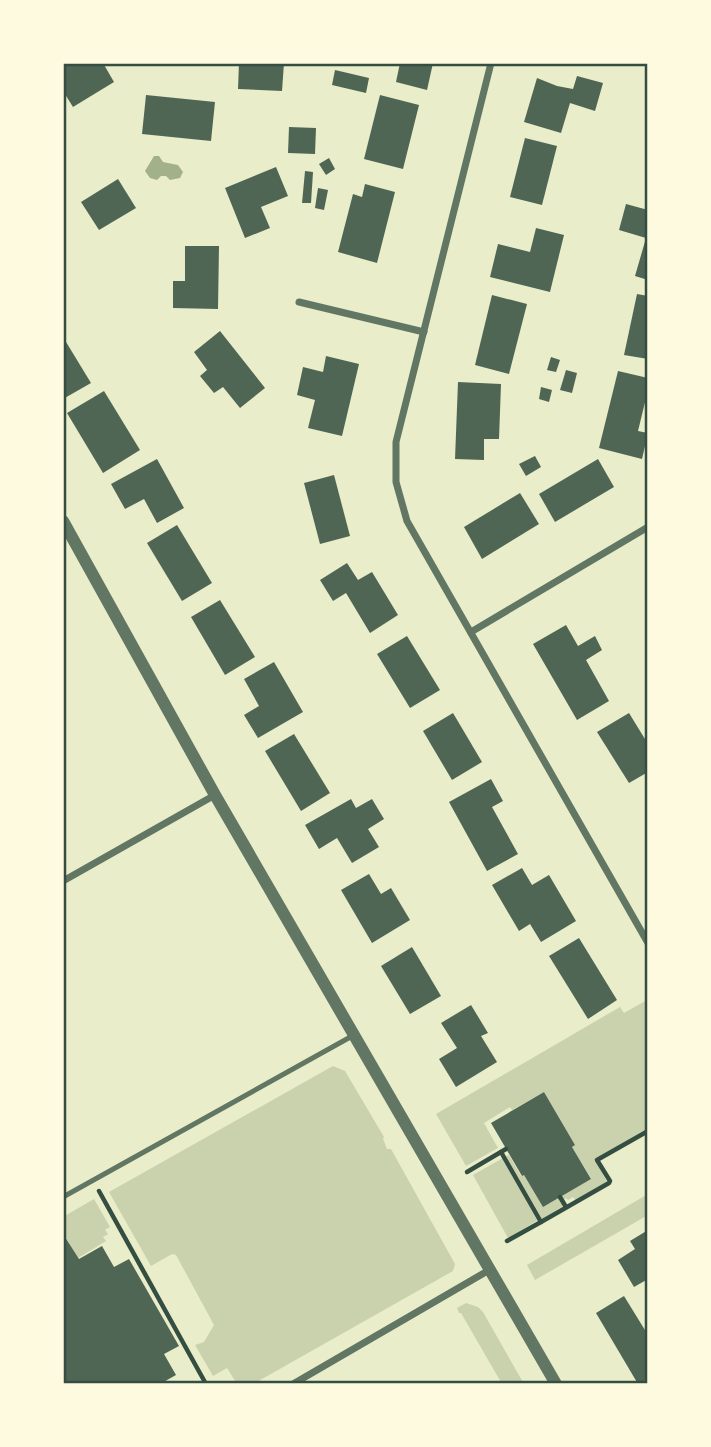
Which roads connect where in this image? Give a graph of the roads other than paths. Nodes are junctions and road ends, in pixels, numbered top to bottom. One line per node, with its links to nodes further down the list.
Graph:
1 (491, 63): 3 (street)
2 (299, 302): 3 (street)
3 (424, 332): 6 (street)
4 (63, 521): 7 (street)
5 (648, 527): 6 (street)
6 (471, 632): 9 (street)
7 (215, 795): 8 (street); 10 (street)
8 (63, 881)
9 (648, 943)
10 (354, 1035): 11 (lane); 12 (street)
11 (63, 1197)
12 (491, 1269): 13 (street); 14 (street)
13 (293, 1384)
14 (556, 1384)

